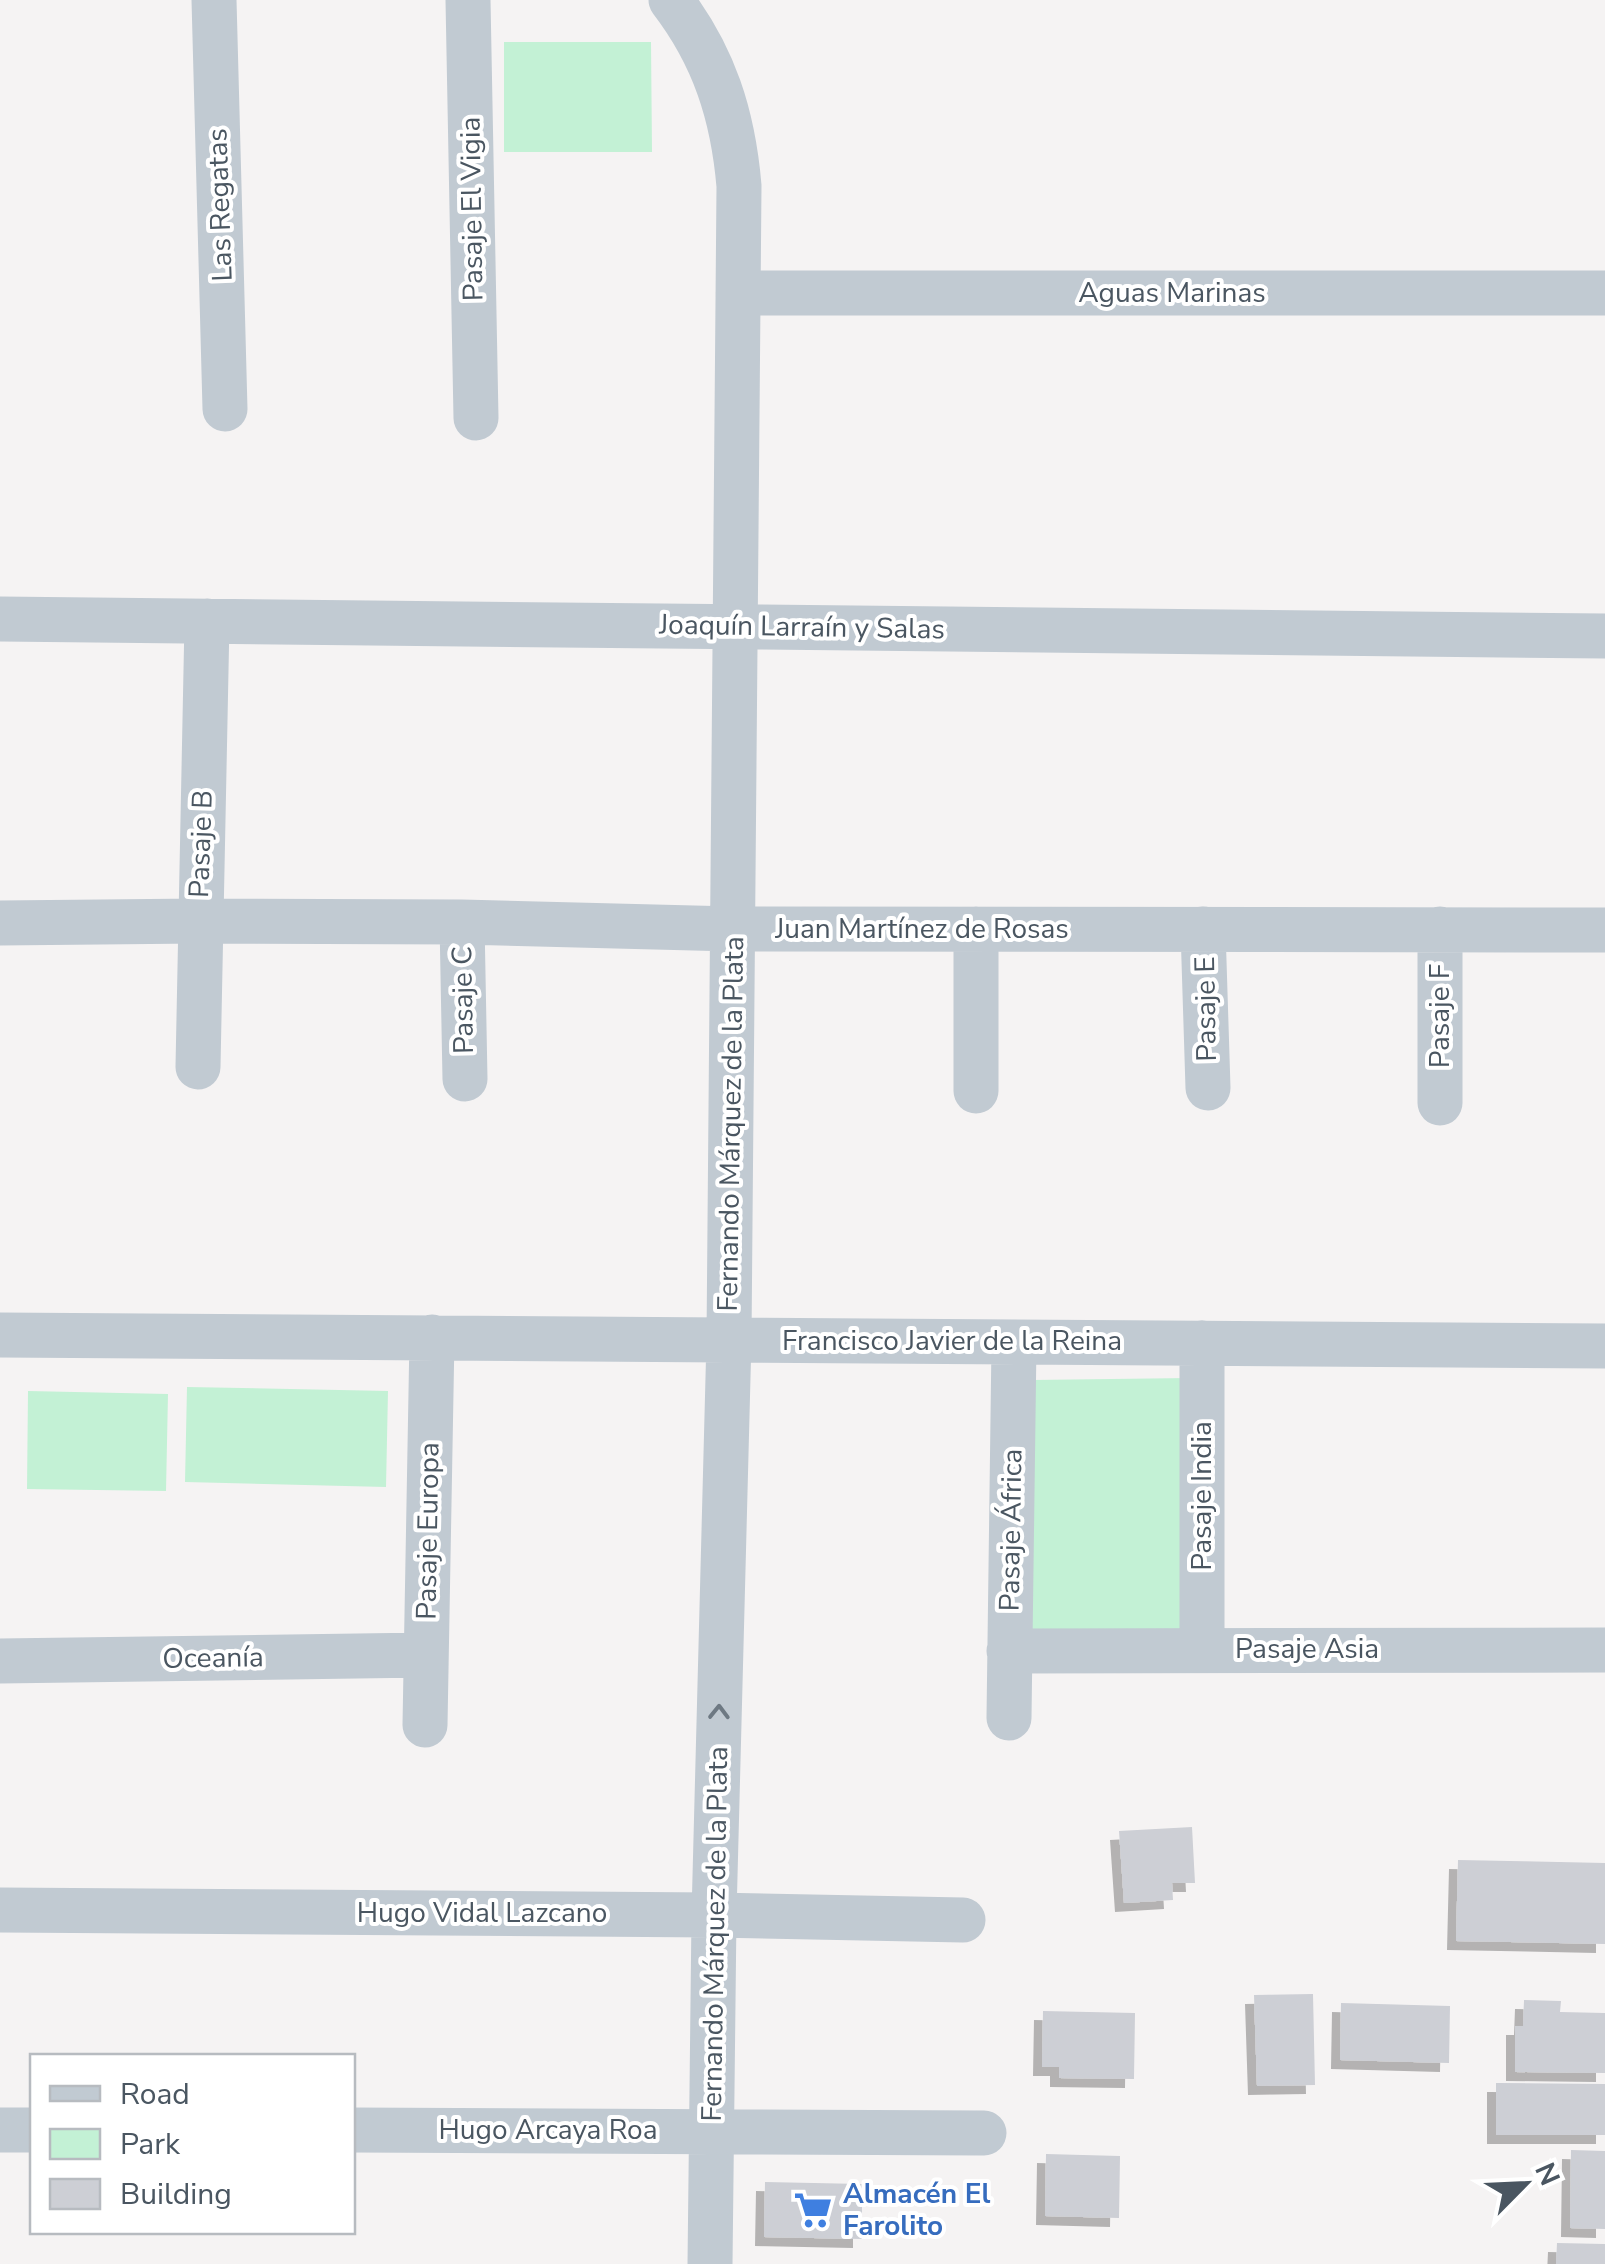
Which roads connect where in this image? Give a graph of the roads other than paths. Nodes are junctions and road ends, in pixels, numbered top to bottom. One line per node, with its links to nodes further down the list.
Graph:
1 (214, 0): 6 (street, Las Regatas)
2 (468, 0): 7 (street, Pasaje El Vigia)
3 (671, 0): 4 (street, Fernando Márquez de la Plata)
4 (738, 293): 5 (street, Aguas Marinas); 10 (street, Fernando Márquez de la Plata)
5 (1605, 293)
6 (225, 409)
7 (476, 418)
8 (0, 619): 9 (street, Joaquín Larraín y Salas)
9 (207, 621): 10 (street, Joaquín Larraín y Salas); 12 (street, Pasaje B)
10 (735, 627): 11 (street, Joaquín Larraín y Salas); 15 (street, Fernando Márquez de la Plata)
11 (1605, 636)
12 (199, 920): 13 (street, Juan Martínez de Rosas); 14 (street, Juan Martínez de Rosas); 20 (street, Pasaje B)
13 (462, 922): 15 (street, Juan Martínez de Rosas); 21 (street, Pasaje C)
14 (0, 923)
15 (733, 929): 16 (street, Juan Martínez de Rosas); 27 (street, Fernando Márquez de la Plata)
16 (976, 929): 17 (street, Juan Martínez de Rosas); 23 (street)
17 (1204, 930): 18 (street, Juan Martínez de Rosas); 22 (street, Pasaje E)
18 (1440, 930): 19 (street, Juan Martínez de Rosas); 24 (street, Pasaje F)
19 (1605, 930)
20 (198, 1067)
21 (465, 1078)
22 (1208, 1088)
23 (976, 1091)
24 (1440, 1103)
25 (0, 1335): 26 (street, Francisco Javier de la Reina)
26 (432, 1338): 27 (street, Francisco Javier de la Reina); 34 (street, Pasaje Europa)
27 (728, 1340): 28 (street, Francisco Javier de la Reina); 39 (street, Fernando Márquez de la Plata, one-way to 27)
28 (1014, 1342): 29 (street, Francisco Javier de la Reina); 33 (street, Pasaje África)
29 (1202, 1343): 30 (street, Francisco Javier de la Reina); 31 (street, Pasaje India)
30 (1605, 1346)
31 (1202, 1650): 32 (street, Pasaje Asia); 33 (street, Pasaje Asia)
32 (1605, 1650)
33 (1009, 1651): 36 (street, Pasaje África)
34 (426, 1656): 35 (street, Oceanía); 37 (street, Pasaje Europa)
35 (0, 1660)
36 (1008, 1718)
37 (425, 1725)
38 (0, 1910): 39 (street, Hugo Vidal Lazcano)
39 (714, 1915): 40 (street, Hugo Vidal Lazcano); 44 (street, Fernando Márquez de la Plata)
40 (963, 1920)
41 (0, 2130): 42 (street)
42 (30, 2130)
43 (355, 2130): 44 (street, Hugo Arcaya Roa)
44 (712, 2130): 45 (street, Hugo Arcaya Roa); 46 (street, Fernando Márquez de la Plata)
45 (984, 2133)
46 (710, 2264)

